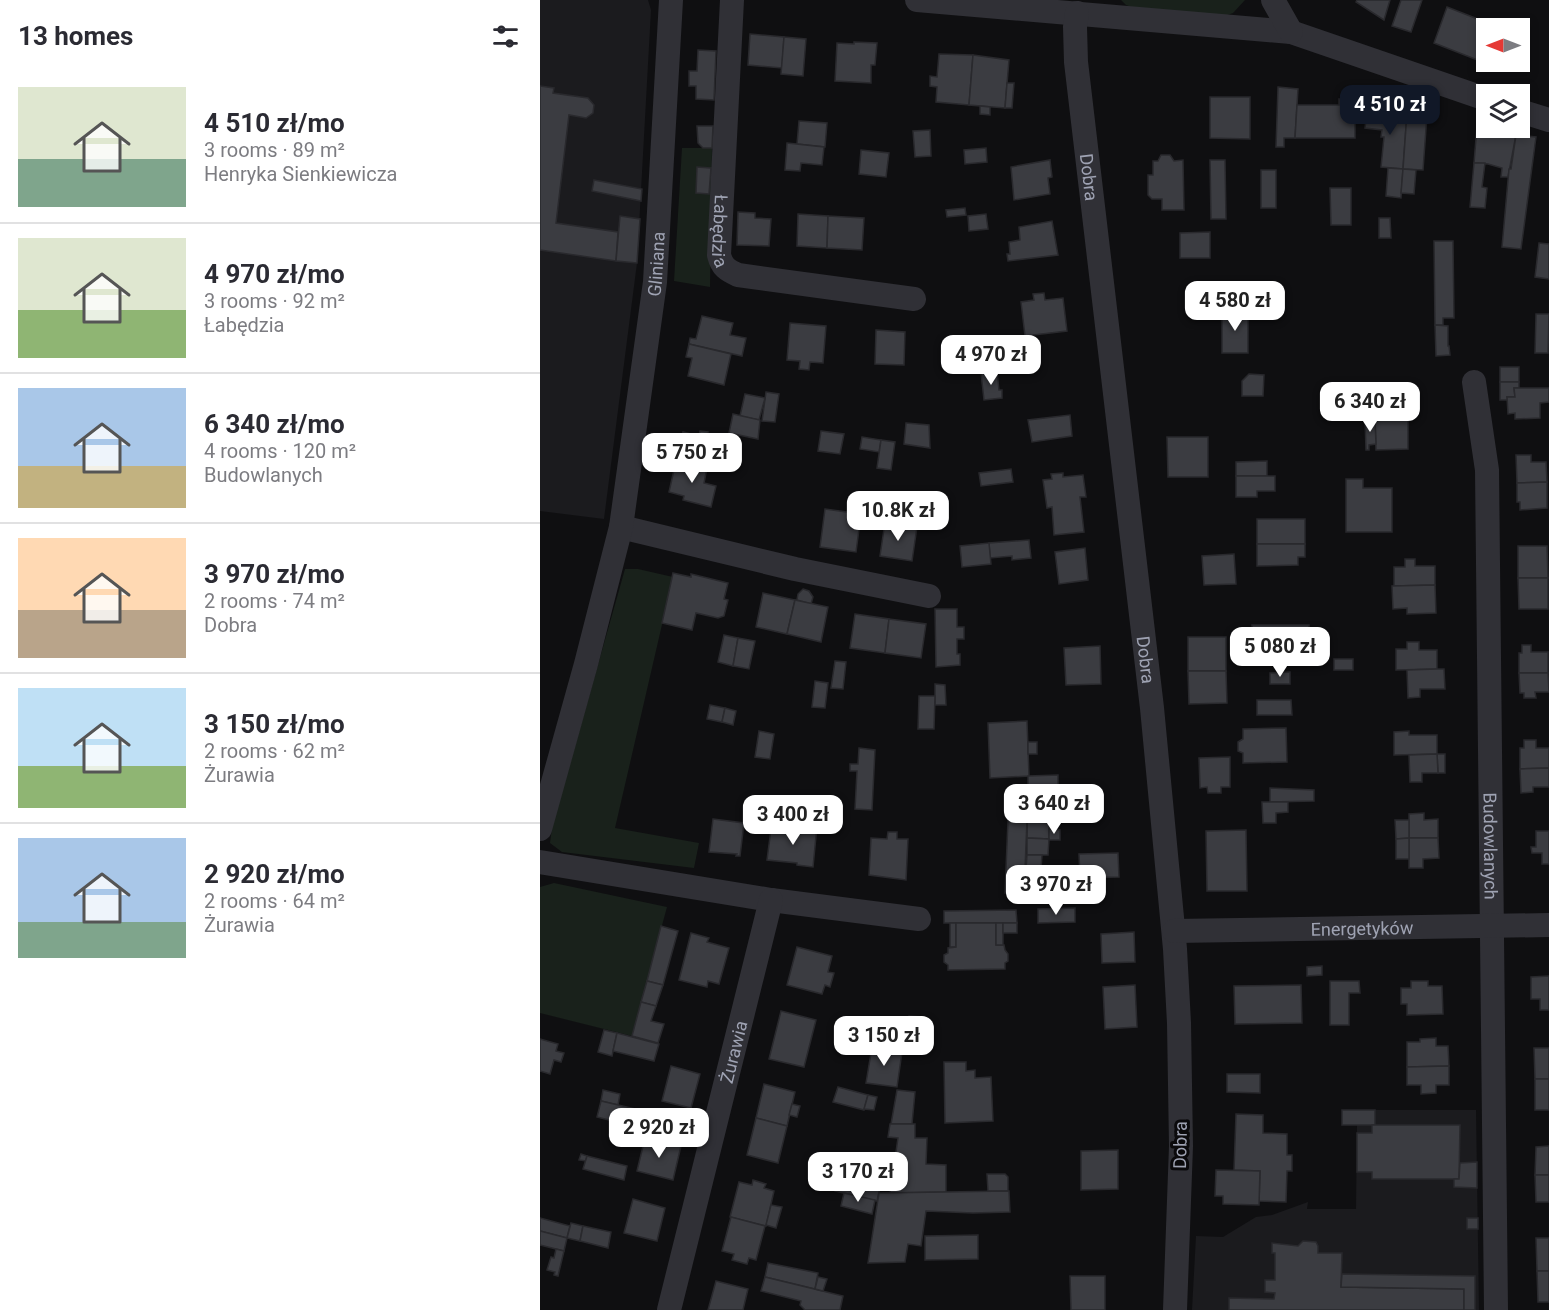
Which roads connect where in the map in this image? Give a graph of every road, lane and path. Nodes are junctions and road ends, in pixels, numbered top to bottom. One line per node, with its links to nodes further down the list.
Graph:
1 (671, 0): 13 (street, Gliniana)
2 (732, 0): 11 (street, Łabędzia)
3 (917, 0): 6 (street)
4 (1273, 0): 7 (street)
5 (1108, 8): 6 (street); 7 (street)
6 (1077, 14): 21 (street, Dobra)
7 (1291, 32): 8 (street)
8 (1476, 96)
9 (1530, 114): 10 (street)
10 (1549, 120)
11 (914, 299)
12 (1474, 382): 19 (street, Budowlanych)
13 (621, 527): 14 (street); 15 (street, Gliniana)
14 (929, 596)
15 (540, 829)
16 (540, 862): 17 (street)
17 (771, 900): 18 (street); 22 (street, Żurawia)
18 (918, 919)
19 (1491, 925): 20 (street, Energetyków); 21 (street, Energetyków); 24 (street, Budowlanych)
20 (1549, 925)
21 (1174, 931): 23 (street, Dobra)
22 (669, 1310)
23 (1175, 1310)
24 (1496, 1310)

